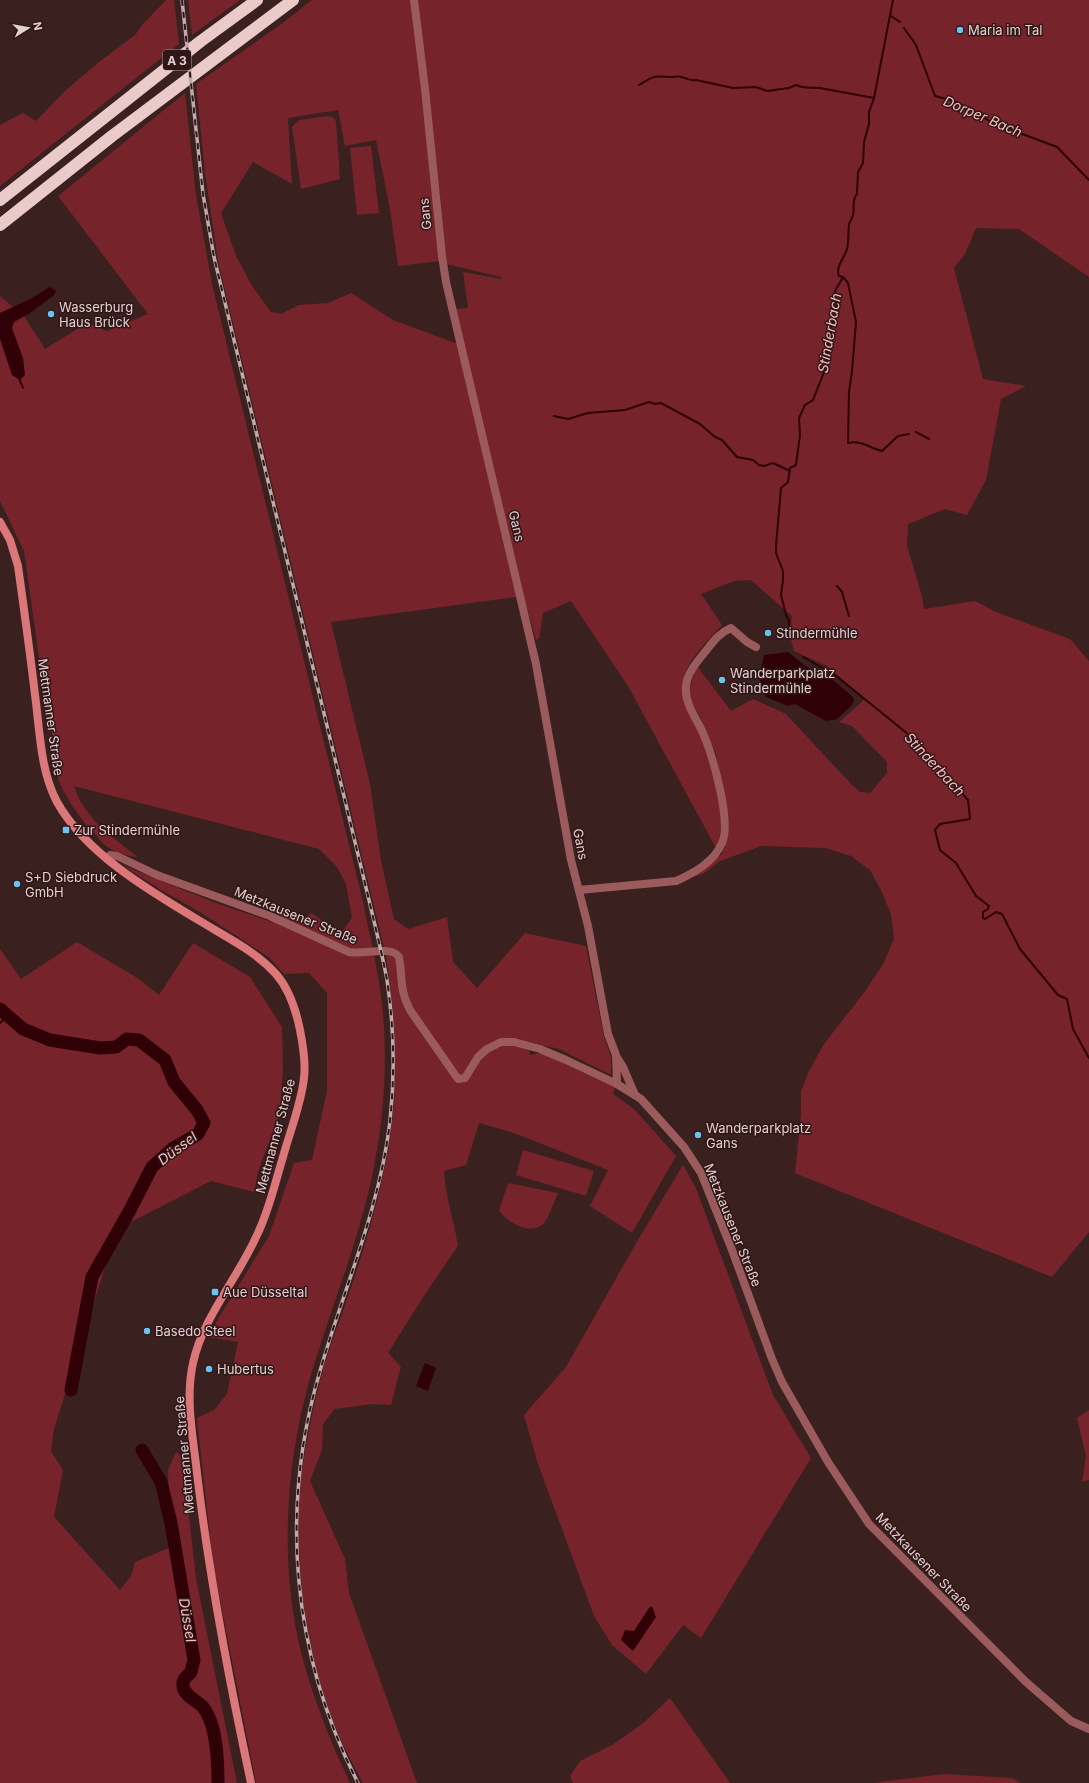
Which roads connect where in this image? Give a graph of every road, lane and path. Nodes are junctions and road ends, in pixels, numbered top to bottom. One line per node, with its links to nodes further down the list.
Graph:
1 (257, 0): 4 (highway, A 3)
2 (294, 0): 5 (highway, A 3)
3 (414, 0): 9 (street, Gans)
4 (0, 200)
5 (0, 226)
6 (0, 522): 8 (main road, Mettmanner Straße)
7 (756, 648): 9 (street)
8 (107, 858): 11 (street, Metzkausener Straße); 14 (main road, Mettmanner Straße)
9 (579, 890): 10 (street, Gans)
10 (616, 1055): 11 (street, Gans); 12 (street, Gans)
11 (617, 1084): 12 (street, Metzkausener Straße)
12 (635, 1095): 13 (street, Metzkausener Straße)
13 (1089, 1729)
14 (251, 1783)

